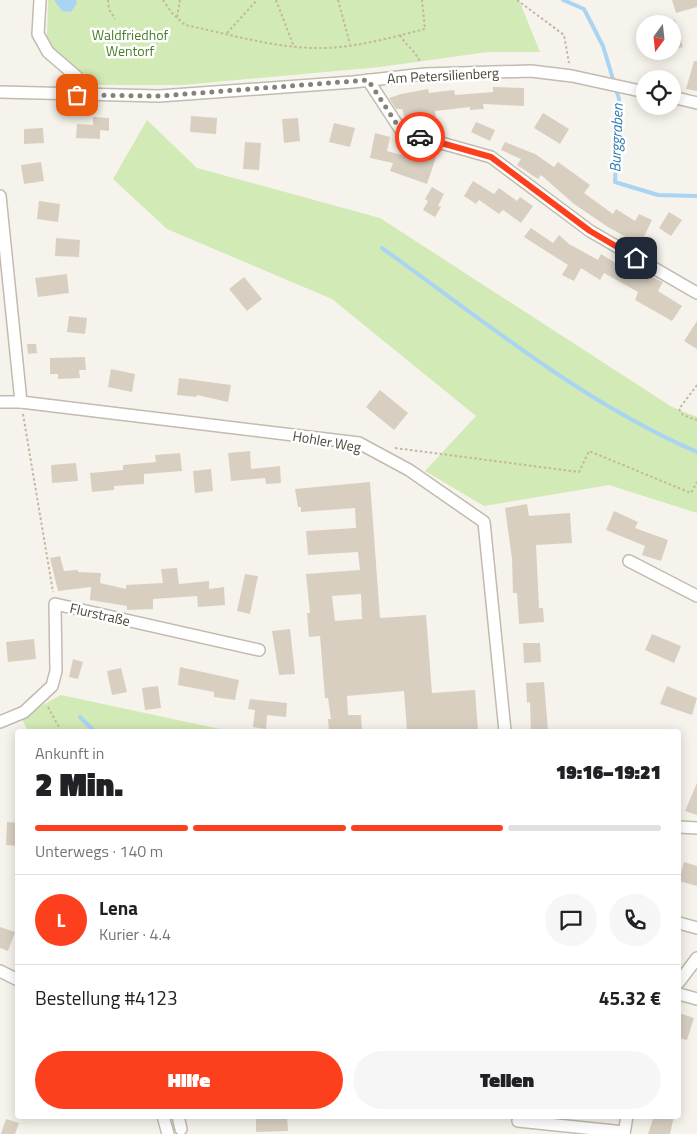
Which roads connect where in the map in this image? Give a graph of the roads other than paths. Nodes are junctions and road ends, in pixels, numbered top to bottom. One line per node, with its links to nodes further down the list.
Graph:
1 (40, 0): 5 (street)
2 (368, 80): 3 (street, Am Petersilienberg); 5 (street, Am Petersilienberg); 9 (street)
3 (636, 90)
4 (0, 92): 5 (street, Am Petersilienberg)
5 (77, 95)
6 (681, 99): 7 (street)
7 (697, 103)
8 (0, 196): 11 (street)
9 (697, 293)
10 (0, 402): 11 (street, Hohler Weg)
11 (21, 402): 16 (street, Hohler Weg)
12 (629, 561): 13 (street)
13 (697, 596)
14 (259, 650): 15 (street, Flurstraße)
15 (0, 722)
16 (505, 729)
17 (681, 827): 18 (street)
18 (697, 828)
19 (681, 924): 20 (street)
20 (697, 928)
21 (697, 958): 24 (street)
22 (0, 971): 23 (street)
23 (15, 978)
24 (681, 979)
25 (681, 995): 26 (street)
26 (697, 999)
27 (165, 1119): 33 (street)
28 (179, 1119): 31 (street)
29 (626, 1119): 32 (street)
30 (518, 1121): 32 (street)
31 (181, 1129)
32 (624, 1133)
33 (168, 1134)

